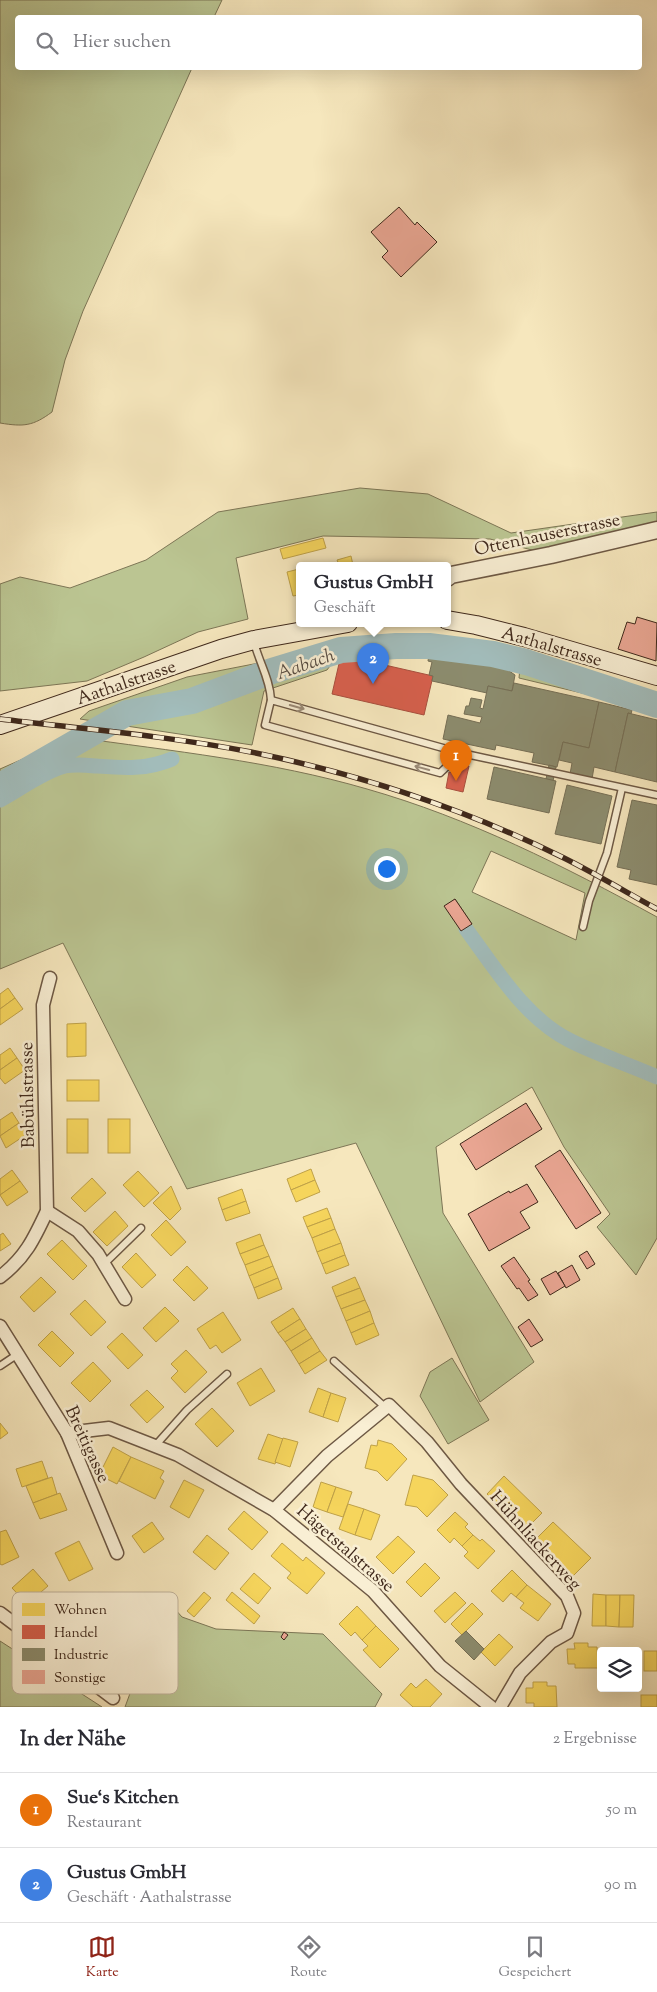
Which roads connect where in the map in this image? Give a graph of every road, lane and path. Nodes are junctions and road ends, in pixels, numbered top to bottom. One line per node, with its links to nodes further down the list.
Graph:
1 (657, 530): 2 (street, Ottenhauserstrasse)
2 (451, 575)
3 (451, 621): 6 (main road, Aathalstrasse)
4 (326, 627): 5 (main road, Aathalstrasse)
5 (254, 640): 7 (lane); 8 (main road, Aathalstrasse)
6 (657, 676)
7 (271, 700): 9 (lane, one-way to 9); 9 (lane, one-way to 7)
8 (0, 725)
9 (461, 753): 10 (lane)
10 (622, 788): 11 (lane); 12 (lane)
11 (657, 795)
12 (583, 927)
13 (50, 978): 14 (street, Babühlstrasse)
14 (47, 1211): 16 (street); 17 (street, Babühlstrasse)
15 (141, 1228): 16 (lane)
16 (104, 1264): 18 (street)
17 (0, 1277)
18 (126, 1299)
19 (0, 1326): 20 (street, Breitigasse)
20 (18, 1354): 22 (lane); 25 (street, Breitigasse)
21 (334, 1361): 24 (lane, Hühnliackerweg)
22 (0, 1366)
23 (228, 1374): 26 (lane)
24 (386, 1408): 27 (street); 34 (street, Hühnliackerweg)
25 (67, 1433): 26 (street, Hägetstalstrasse); 28 (street, Breitigasse)
26 (155, 1446): 27 (street, Hägetstalstrasse)
27 (274, 1510): 33 (street, Hägetstalstrasse)
28 (118, 1553)
29 (0, 1613): 30 (street)
30 (12, 1622)
31 (108, 1694): 32 (street)
32 (113, 1698)
33 (491, 1707)
34 (500, 1707)

